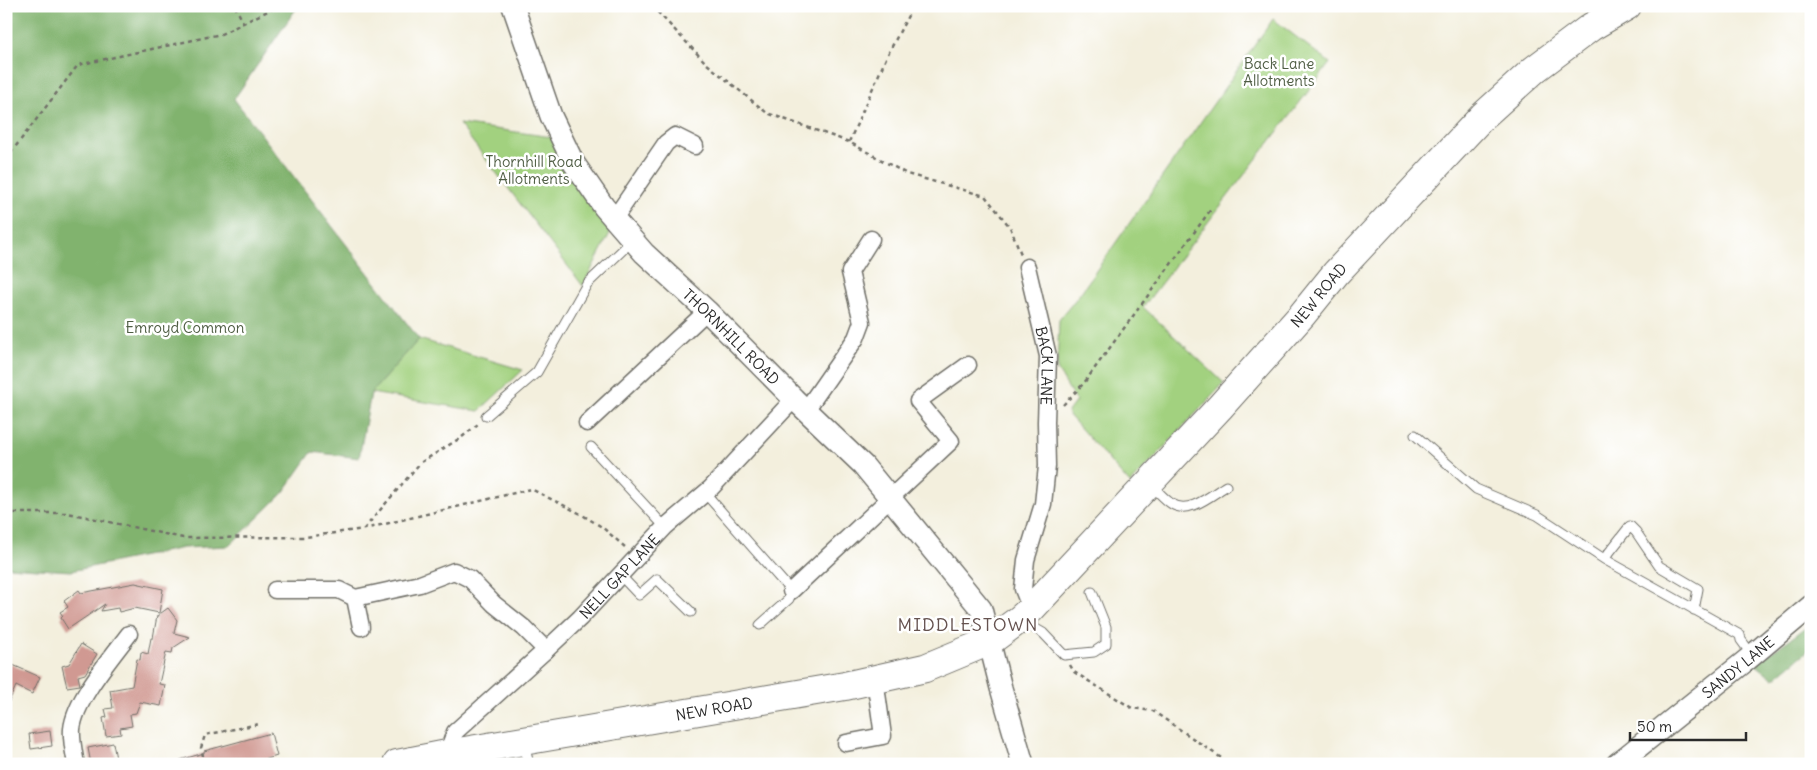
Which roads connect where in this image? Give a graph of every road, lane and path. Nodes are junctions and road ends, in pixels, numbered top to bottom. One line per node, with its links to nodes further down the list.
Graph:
1 (235, 6): 7 (path)
2 (278, 6): 7 (path)
3 (513, 6): 12 (street, THORNHILL ROAD)
4 (652, 6): 8 (path)
5 (913, 6): 8 (path)
6 (1627, 6): 24 (highway, NEW ROAD)
7 (243, 22): 10 (path)
8 (849, 142): 15 (path)
9 (695, 146): 12 (street)
10 (6, 159)
11 (1212, 208): 20 (path)
12 (614, 218): 14 (street, THORNHILL ROAD)
13 (871, 239): 18 (street, NELL GAP LANE)
14 (632, 240): 16 (street, THORNHILL ROAD); 19 (lane)
15 (1026, 267): 20 (street, BACK LANE)
16 (707, 311): 18 (street, THORNHILL ROAD); 21 (street)
17 (968, 365): 27 (street)
18 (800, 405): 26 (street, NELL GAP LANE); 27 (street, THORNHILL ROAD)
19 (486, 416): 30 (path)
20 (1046, 422): 41 (street, BACK LANE)
21 (587, 423)
22 (1415, 435): 32 (lane)
23 (591, 447): 29 (lane)
24 (1149, 483): 25 (lane); 41 (highway, NEW ROAD)
25 (1226, 486)
26 (705, 492): 29 (street, NELL GAP LANE); 35 (lane)
27 (891, 498): 35 (street); 45 (street, THORNHILL ROAD)
28 (6, 513): 30 (path)
29 (665, 527): 31 (street, NELL GAP LANE)
30 (364, 529): 31 (path)
31 (637, 557): 33 (street, NELL GAP LANE)
32 (1604, 559): 39 (lane); 39 (lane)
33 (620, 575): 40 (lane); 46 (street, NELL GAP LANE)
34 (275, 590): 37 (street)
35 (791, 591): 42 (lane)
36 (1092, 592): 47 (lane)
37 (355, 598): 43 (street); 46 (street)
38 (1811, 606): 48 (street, SANDY LANE)
39 (1694, 610): 48 (lane)
40 (691, 612)
41 (1026, 614): 45 (highway, NEW ROAD); 47 (lane)
42 (760, 625)
43 (361, 627)
44 (129, 634): 54 (street)
45 (990, 641): 49 (highway, NEW ROAD); 57 (street, THORNHILL ROAD)
46 (546, 650): 53 (street, NELL GAP LANE)
47 (1064, 655): 58 (path)
48 (1752, 656): 59 (street, SANDY LANE)
49 (875, 680): 51 (street); 52 (highway, NEW ROAD)
50 (259, 724): 55 (path)
51 (846, 743)
52 (526, 753): 53 (highway, NEW ROAD)
53 (448, 754): 56 (highway, NEW ROAD)
54 (76, 764)
55 (205, 764)
56 (397, 764)
57 (1023, 764)
58 (1230, 764)
59 (1617, 764)

